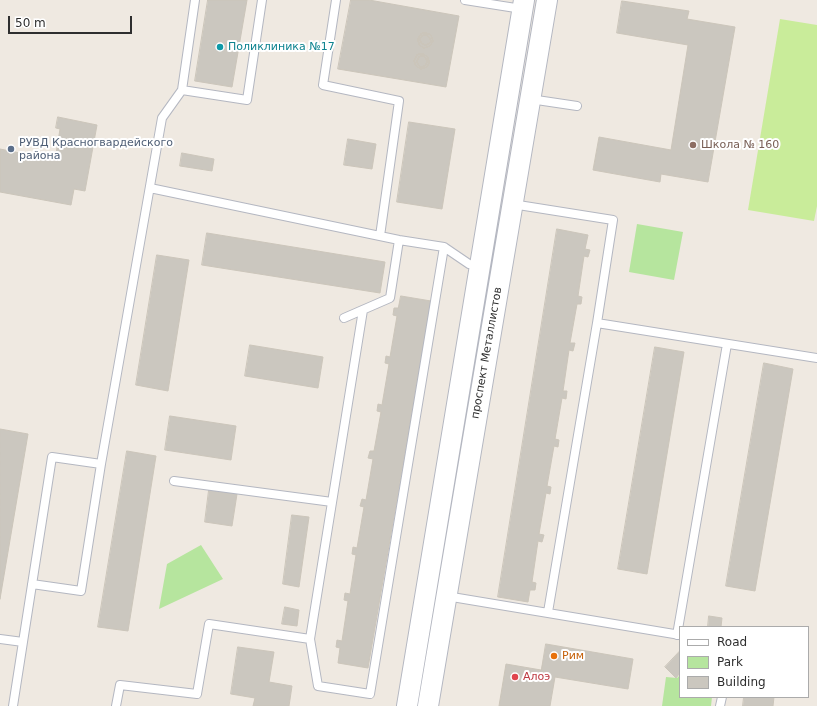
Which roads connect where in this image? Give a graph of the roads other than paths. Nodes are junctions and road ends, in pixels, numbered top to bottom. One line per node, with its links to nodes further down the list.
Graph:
1 (195, 0): 7 (lane)
2 (262, 0): 7 (lane)
3 (336, 0): 12 (lane)
4 (465, 0): 6 (lane)
5 (547, 0): 8 (street, проспект Металлистов)
6 (523, 4): 15 (street, проспект Металлистов)
7 (182, 90): 10 (lane)
8 (530, 99): 9 (lane); 11 (street, проспект Металлистов)
9 (576, 106)
10 (150, 188): 12 (lane); 21 (lane)
11 (512, 204): 18 (lane); 25 (street, проспект Металлистов)
12 (380, 236): 13 (lane)
13 (399, 240): 14 (lane); 16 (lane)
14 (444, 246): 15 (lane); 30 (lane)
15 (480, 266): 25 (street, проспект Металлистов)
16 (363, 310): 17 (lane); 23 (lane)
17 (344, 318)
18 (596, 323): 19 (lane); 26 (lane)
19 (727, 344): 20 (lane); 27 (lane)
20 (817, 358)
21 (101, 464): 24 (lane); 24 (lane)
22 (174, 481): 23 (lane)
23 (332, 502): 30 (lane)
24 (32, 584): 31 (lane)
25 (436, 594): 26 (lane); 34 (street, проспект Металлистов); 35 (street, проспект Металлистов)
26 (548, 612): 28 (lane)
27 (680, 626)
28 (679, 635)
29 (0, 639): 31 (lane)
30 (310, 639): 33 (lane)
31 (23, 642): 32 (lane)
32 (13, 706)
33 (116, 706)
34 (407, 706)
35 (428, 706)

